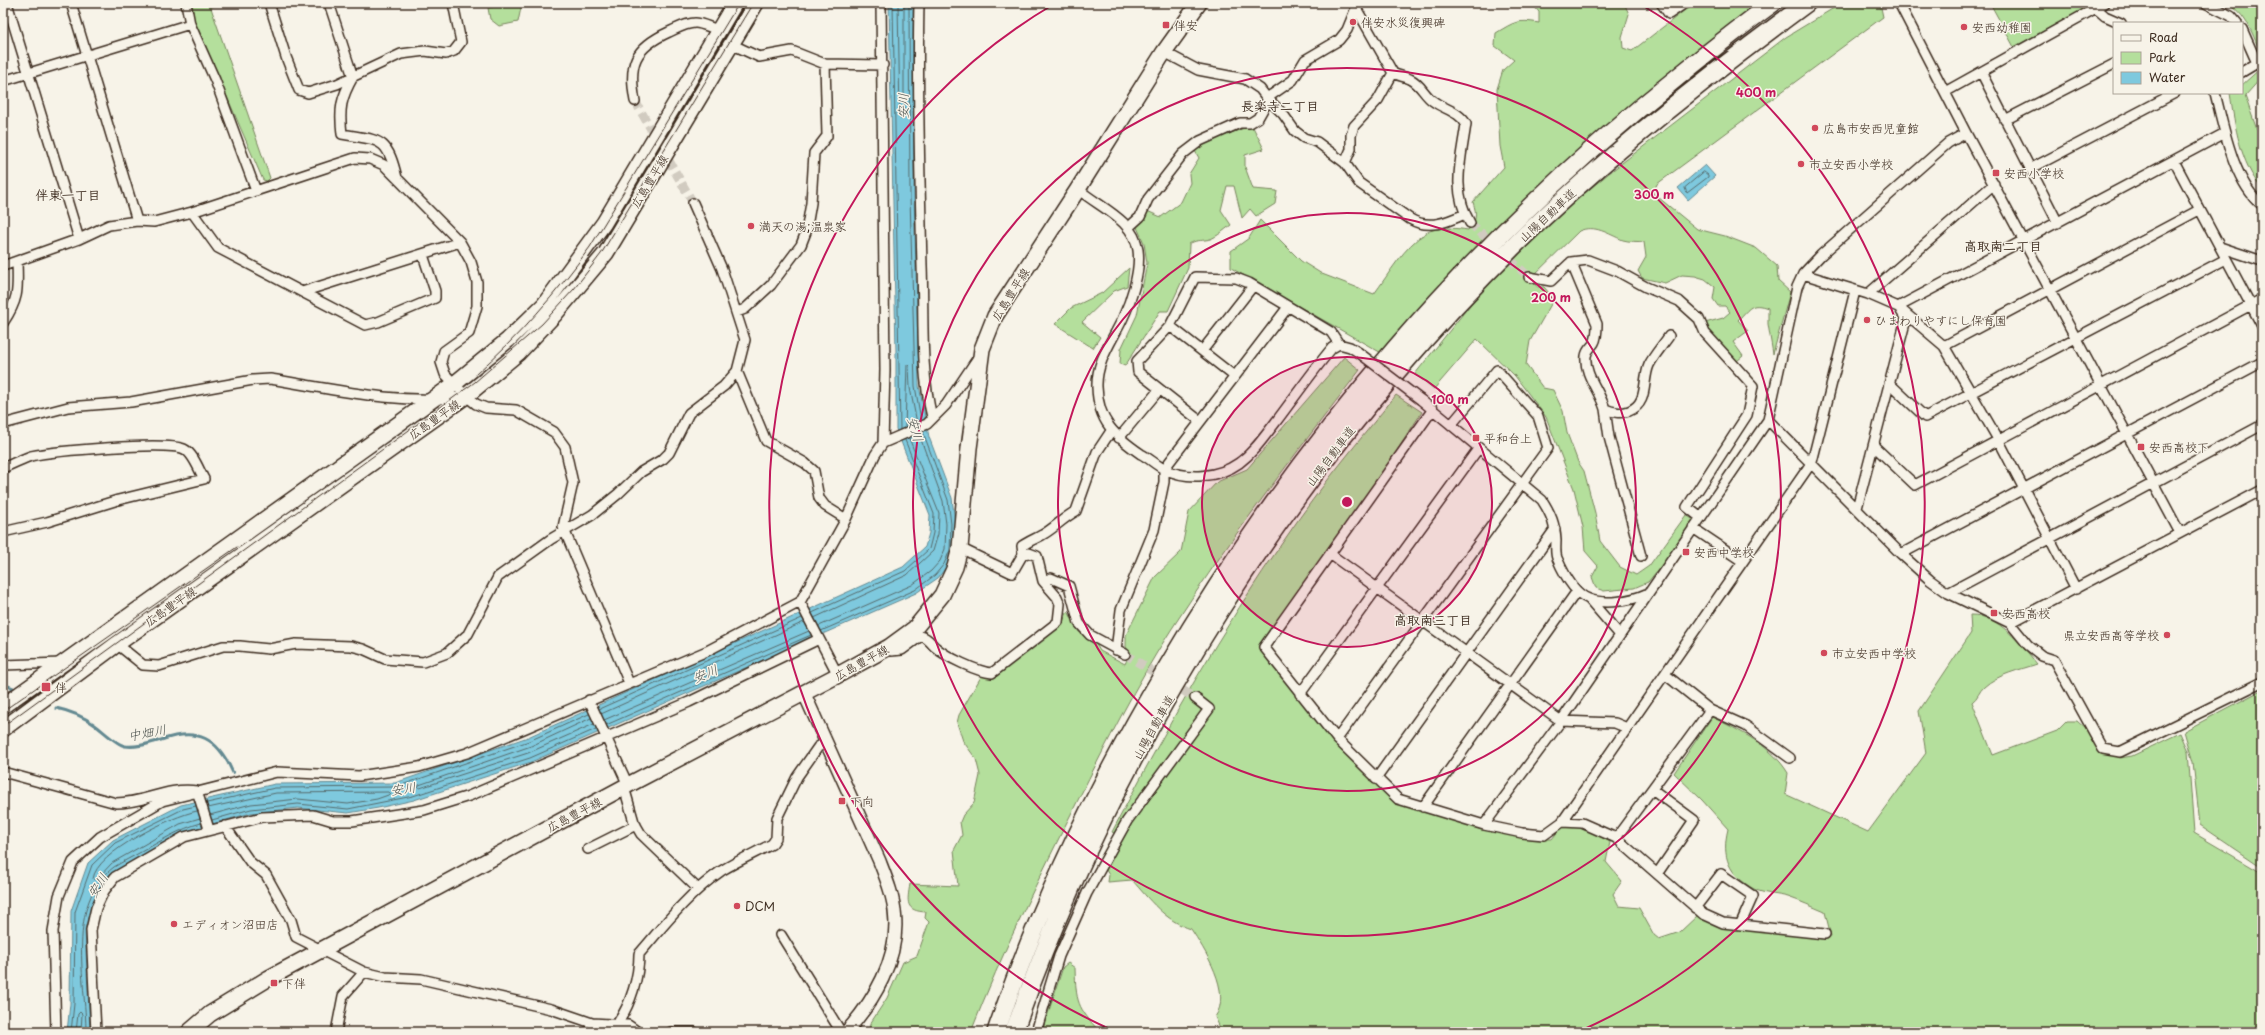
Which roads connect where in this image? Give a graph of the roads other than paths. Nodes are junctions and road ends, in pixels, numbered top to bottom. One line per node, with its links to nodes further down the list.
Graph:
1 (7, 3): 21 (street)
2 (71, 3): 29 (street)
3 (186, 3): 24 (street)
4 (269, 3): 37 (street)
5 (330, 3): 37 (street)
6 (453, 3): 37 (street)
7 (735, 3): 25 (main road, 広島豊平線)
8 (756, 3): 27 (main road, 広島豊平線)
9 (881, 3): 31 (street)
10 (919, 3): 106 (street)
11 (1199, 3): 28 (main road, 広島豊平線)
12 (1660, 3): 13 (street)
13 (1685, 3)
14 (1773, 3): 194 (highway, 山陽自動車道)
15 (1807, 3): 194 (highway, 山陽自動車道)
16 (1899, 3): 39 (street)
17 (2105, 3): 20 (street)
18 (2205, 3): 23 (street)
19 (1356, 5): 35 (street); 42 (street)
20 (2097, 9): 22 (street); 34 (street)
21 (7, 18): 36 (street)
22 (2119, 22)
23 (2236, 22)
24 (190, 24): 29 (street); 53 (street)
25 (719, 30): 43 (street); 98 (main road, 広島豊平線)
26 (2243, 31): 33 (street)
27 (731, 44): 30 (street); 102 (main road, 広島豊平線)
28 (1164, 52): 42 (street); 52 (main road, 広島豊平線)
29 (88, 56): 36 (street); 59 (street)
30 (825, 64): 31 (street); 84 (street)
31 (883, 65): 116 (street)
32 (2113, 65): 44 (street)
33 (2243, 71)
34 (1981, 72): 39 (street); 44 (street)
35 (1393, 73): 48 (street); 58 (street)
36 (30, 74): 38 (street); 63 (street)
37 (353, 77): 50 (street)
38 (3, 81)
39 (1945, 92): 45 (street)
40 (2173, 94): 49 (street)
41 (2215, 94): 46 (street)
42 (1267, 98): 48 (street); 62 (street)
43 (635, 101)
44 (2005, 120): 49 (street)
45 (1966, 133): 51 (street); 73 (street)
46 (2225, 133): 47 (street); 55 (street)
47 (2174, 161): 56 (street); 61 (street)
48 (1345, 163): 58 (street)
49 (2030, 169): 61 (street)
50 (397, 179): 53 (street); 65 (street)
51 (1994, 184): 64 (street); 79 (street)
52 (1078, 189): 62 (street); 92 (main road, 広島豊平線)
53 (256, 191): 57 (street)
54 (693, 202): 84 (street)
55 (2262, 205)
56 (2199, 210): 66 (street); 76 (street)
57 (192, 212): 59 (street); 77 (street)
58 (1465, 214): 60 (street)
59 (137, 222): 63 (street)
60 (1470, 223)
61 (2058, 223): 64 (street)
62 (1129, 227): 112 (street)
63 (79, 239): 70 (street)
64 (2023, 241): 76 (street); 83 (street)
65 (460, 242): 67 (street); 98 (street)
66 (2220, 247): 68 (street); 69 (street)
67 (423, 255): 77 (street); 77 (street)
68 (2226, 259): 81 (street); 89 (street)
69 (2262, 261)
70 (17, 262): 72 (street); 85 (street)
71 (1571, 262): 74 (street); 105 (street); 127 (street)
72 (3, 266)
73 (1803, 274): 78 (street); 108 (street)
74 (1529, 277)
75 (1253, 286): 82 (street); 86 (street); 93 (street)
76 (2050, 289): 89 (street); 91 (street)
77 (302, 292)
78 (1856, 292): 79 (street); 119 (street)
79 (1868, 294): 83 (street)
80 (2262, 300): 81 (street)
81 (2251, 305): 87 (street); 99 (street)
82 (1288, 307): 90 (street); 96 (street)
83 (1898, 307): 91 (street); 97 (street)
84 (737, 312): 95 (street)
85 (3, 323)
86 (1170, 326): 93 (street); 100 (street)
87 (2262, 326)
88 (1669, 336): 105 (street)
89 (2076, 337): 99 (street); 101 (street)
90 (1339, 344): 104 (street, bridge); 121 (street)
91 (1944, 346): 101 (street)
92 (982, 349): 106 (street); 135 (main road, 広島豊平線)
93 (1202, 351): 96 (street)
94 (2262, 362): 113 (street)
95 (737, 371): 128 (street); 131 (street)
96 (1234, 376): 107 (street)
97 (1889, 383): 101 (street); 117 (street)
98 (453, 385): 102 (street); 103 (main road, 広島豊平線)
99 (2102, 385): 113 (street); 115 (street)
100 (1159, 390): 107 (street); 114 (street)
101 (1972, 392): 115 (street)
102 (466, 396): 103 (street); 131 (street); 153 (main road, 広島豊平線)
103 (431, 401): 109 (street); 158 (main road, 広島豊平線)
104 (1433, 409): 110 (street); 137 (street)
105 (1605, 409): 139 (street)
106 (930, 420): 116 (street)
107 (1200, 420): 121 (street)
108 (1768, 420): 119 (street); 127 (street)
109 (3, 424)
110 (1451, 425): 118 (street); 123 (street)
111 (2262, 425): 122 (street)
112 (1111, 431): 114 (street); 136 (street)
113 (2127, 435): 122 (street); 124 (street)
114 (1119, 438): 121 (street)
115 (1999, 441): 117 (street); 124 (street)
116 (883, 443): 128 (street)
117 (1874, 446): 126 (street)
118 (1478, 449): 123 (street); 142 (street)
119 (1812, 462): 126 (street); 140 (street)
120 (3, 468): 132 (street)
121 (1164, 468): 155 (street)
122 (2153, 482): 133 (street); 134 (street)
123 (1521, 484): 130 (street); 149 (street)
124 (2024, 490): 134 (street); 138 (street)
125 (2262, 490): 133 (street)
126 (1856, 508): 138 (street)
127 (1701, 518): 129 (street)
128 (846, 519): 148 (street)
129 (1693, 528): 140 (street); 146 (street)
130 (1555, 529): 144 (street); 156 (street)
131 (565, 531): 153 (street); 163 (street)
132 (3, 532)
133 (2180, 533): 143 (street)
134 (2049, 539): 143 (street); 145 (street)
135 (960, 548): 136 (street); 154 (main road, 広島豊平線)
136 (1023, 554): 141 (street)
137 (1330, 554): 142 (street); 166 (street)
138 (1901, 554): 145 (street)
139 (1641, 556)
140 (1742, 561): 161 (street)
141 (1043, 581): 154 (street); 155 (street)
142 (1377, 589): 149 (street); 166 (street)
143 (2076, 589): 150 (street)
144 (1577, 591): 147 (street); 164 (street)
145 (1948, 593): 150 (street)
146 (1646, 594): 147 (street); 151 (street)
147 (1589, 599): 151 (street)
148 (801, 604): 152 (street); 163 (street)
149 (1422, 621): 156 (street); 175 (street)
150 (2010, 623): 162 (street)
151 (1620, 635): 171 (street)
152 (818, 637): 160 (street); 174 (street)
153 (117, 644): 173 (main road, 広島豊平線)
154 (889, 647): 160 (main road, 広島豊平線)
155 (1116, 650): 157 (street)
156 (1467, 653): 164 (street); 179 (street)
157 (1125, 654)
158 (64, 663): 159 (street); 169 (main road, 広島豊平線)
159 (3, 665)
160 (838, 675): 165 (main road, 広島豊平線)
161 (1666, 675): 170 (street); 172 (street)
162 (2262, 682)
163 (629, 683): 168 (street)
164 (1510, 685): 171 (street); 183 (street)
165 (804, 693): 176 (street); 180 (main road, 広島豊平線)
166 (1300, 694): 175 (street)
167 (1195, 698): 214 (street)
168 (589, 702): 174 (street); 182 (street)
169 (3, 706)
170 (1710, 710): 177 (street); 181 (street)
171 (1561, 720): 172 (street); 186 (street)
172 (1627, 728): 184 (street)
173 (3, 729)
174 (604, 736): 180 (street); 187 (street)
175 (1337, 739): 179 (street)
176 (826, 743): 192 (street); 209 (street)
177 (1790, 758)
178 (3, 772): 182 (street)
179 (1376, 779): 183 (street)
180 (626, 786): 185 (street); 198 (main road, 広島豊平線)
181 (1652, 789): 189 (street); 191 (street)
182 (198, 793): 188 (street); 201 (street)
183 (1423, 807): 186 (street)
184 (1562, 822): 186 (street); 189 (street)
185 (636, 825): 190 (street); 192 (street)
186 (1484, 825)
187 (225, 826): 188 (street); 198 (street)
188 (208, 827): 202 (street)
189 (1616, 838): 191 (street)
190 (588, 849)
191 (1657, 874): 193 (street)
192 (698, 889): 200 (street)
193 (1695, 908): 195 (street); 195 (street)
194 (1048, 920): 210 (highway); 211 (highway, 山陽自動車道); 212 (highway, 山陽自動車道); 213 (highway)
195 (1741, 924): 196 (street)
196 (1825, 934)
197 (781, 935): 208 (street)
198 (320, 950): 199 (street); 203 (main road, 広島豊平線)
199 (364, 972): 200 (street); 204 (street)
200 (619, 1028): 205 (street)
201 (56, 1032)
202 (96, 1032)
203 (189, 1032)
204 (336, 1032)
205 (638, 1032)
206 (672, 1032): 207 (street)
207 (694, 1032)
208 (841, 1032)
209 (846, 1032)
210 (984, 1032)
211 (996, 1032)
212 (1014, 1032)
213 (1022, 1032)
214 (1036, 1032)

